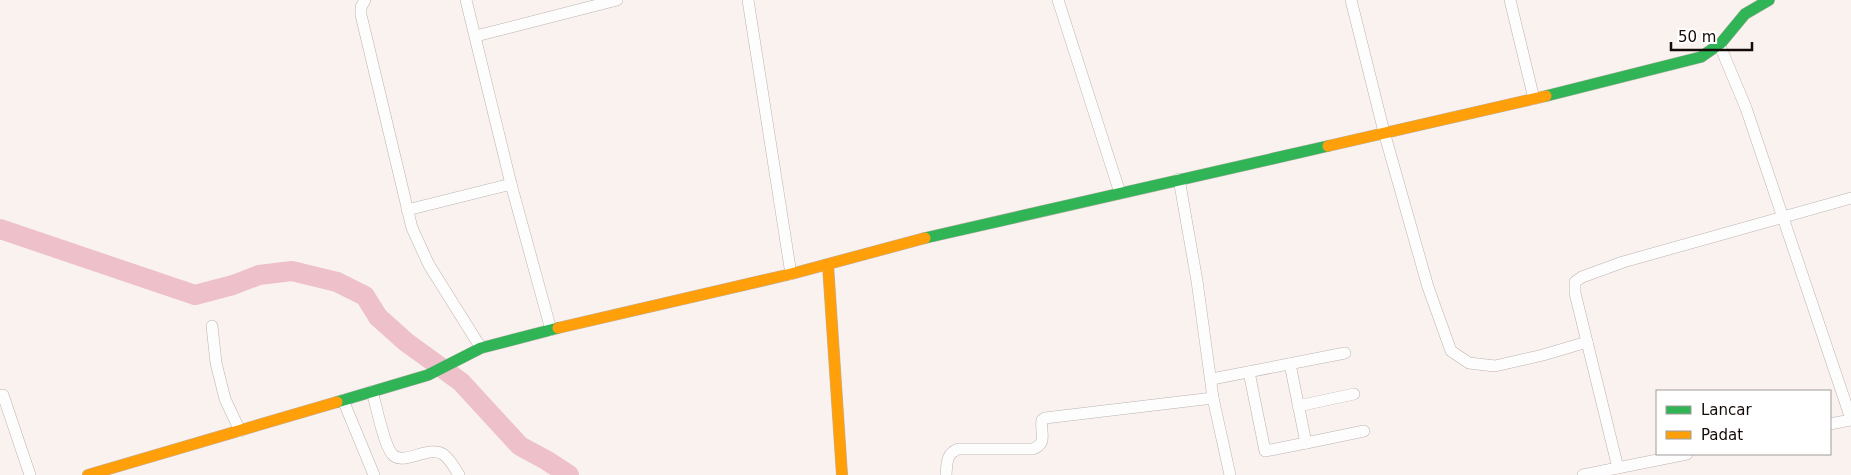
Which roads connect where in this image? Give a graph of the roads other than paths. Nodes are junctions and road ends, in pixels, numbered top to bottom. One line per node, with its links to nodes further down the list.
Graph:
1 (365, 0): 17 (street)
2 (466, 0): 9 (street)
3 (617, 0): 9 (street)
4 (748, 0): 20 (street)
5 (1058, 0): 15 (street)
6 (1351, 0): 12 (street)
7 (1510, 0): 11 (street)
8 (1769, 0): 10 (street)
9 (476, 36): 14 (street)
10 (1720, 46): 11 (street); 18 (street)
11 (1534, 99): 12 (street)
12 (1384, 132): 13 (street); 23 (street)
13 (1179, 179): 15 (street); 28 (street)
14 (511, 184): 17 (street); 22 (street)
15 (1120, 193): 19 (street)
16 (1851, 198): 18 (street)
17 (407, 210): 24 (street)
18 (1782, 218): 23 (street); 35 (street)
19 (828, 265): 20 (street); 46 (street)
20 (791, 274): 22 (street)
21 (212, 326): 37 (street)
22 (550, 330): 24 (street)
23 (1587, 342): 41 (street)
24 (481, 348): 29 (street)
25 (1345, 353): 26 (street)
26 (1290, 364): 27 (street); 34 (street)
27 (1249, 372): 28 (street); 39 (street)
28 (1212, 380): 32 (street)
29 (372, 392): 33 (street); 45 (street)
30 (1354, 394): 34 (street)
31 (3, 395): 42 (street)
32 (1213, 398): 47 (street); 48 (street)
33 (343, 400): 37 (street); 44 (street)
34 (1298, 406): 39 (street)
35 (1851, 419): 36 (street)
36 (1831, 424)
37 (240, 431): 43 (street)
38 (1364, 431): 39 (street)
39 (1306, 443)
40 (1683, 455): 41 (street)
41 (1612, 471): 49 (street)
42 (30, 475)
43 (88, 475)
44 (374, 475)
45 (459, 475)
46 (842, 475)
47 (946, 475)
48 (1230, 475)
49 (1583, 475)

